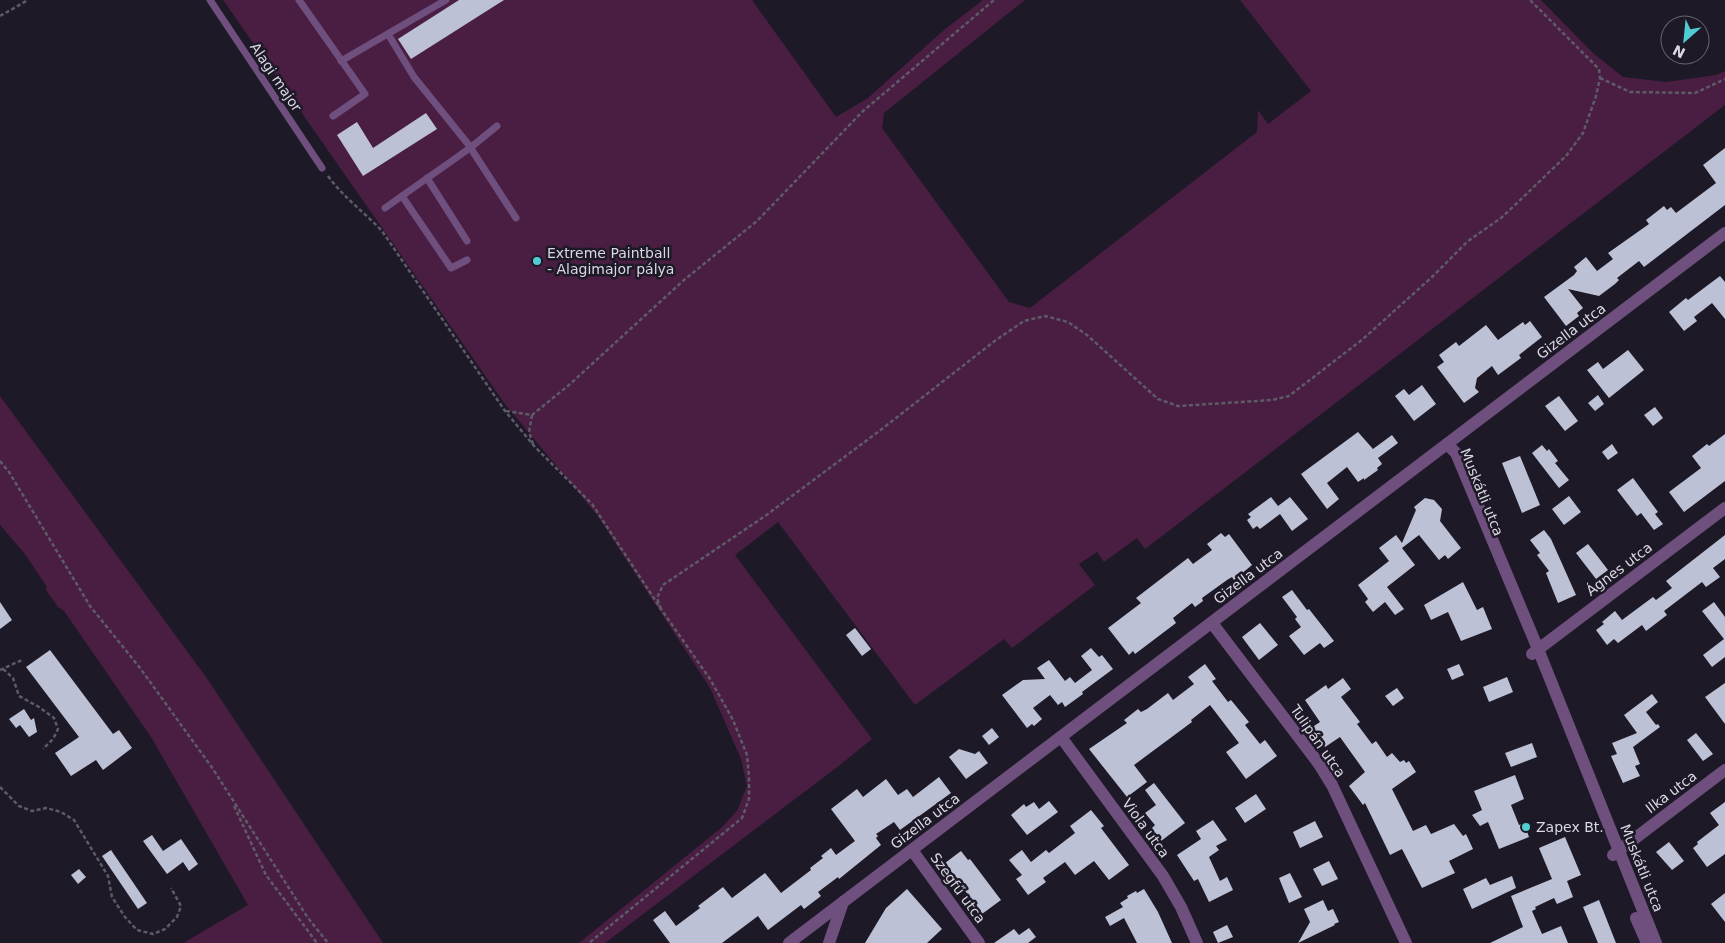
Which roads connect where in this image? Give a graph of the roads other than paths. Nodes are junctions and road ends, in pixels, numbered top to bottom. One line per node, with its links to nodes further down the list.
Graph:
1 (210, 0): 9 (lane, Alagi major)
2 (299, 0): 5 (lane)
3 (446, 0): 4 (lane)
4 (388, 34): 5 (lane); 8 (lane)
5 (341, 61): 6 (lane)
6 (333, 116)
7 (497, 126): 8 (lane)
8 (470, 148): 10 (lane); 13 (lane)
9 (322, 168)
10 (427, 178): 11 (lane); 15 (lane)
11 (402, 196): 12 (lane); 16 (lane)
12 (385, 208)
13 (516, 218)
14 (1725, 233): 17 (street, Gizella utca)
15 (466, 241)
16 (467, 260)
17 (1446, 444): 19 (street, Gizella utca); 20 (street, Muskátli utca)
18 (1725, 508): 20 (street, Ágnes utca)
19 (1212, 623): 21 (street, Gizella utca); 30 (street, Tulipán utca)
20 (1535, 651): 24 (street, Muskátli utca)
21 (1061, 737): 23 (street, Gizella utca); 29 (street, Viola utca)
22 (1725, 770): 24 (street, Ilka utca)
23 (912, 850): 25 (street, Gizella utca); 28 (street, Szegfű utca)
24 (1615, 854): 31 (street, Muskátli utca); 32 (street, Muskátli utca)
25 (843, 902): 26 (street, Gizella utca); 27 (street)
26 (790, 943)
27 (829, 943)
28 (979, 943)
29 (1197, 943)
30 (1406, 943)
31 (1647, 943)
32 (1656, 943)

